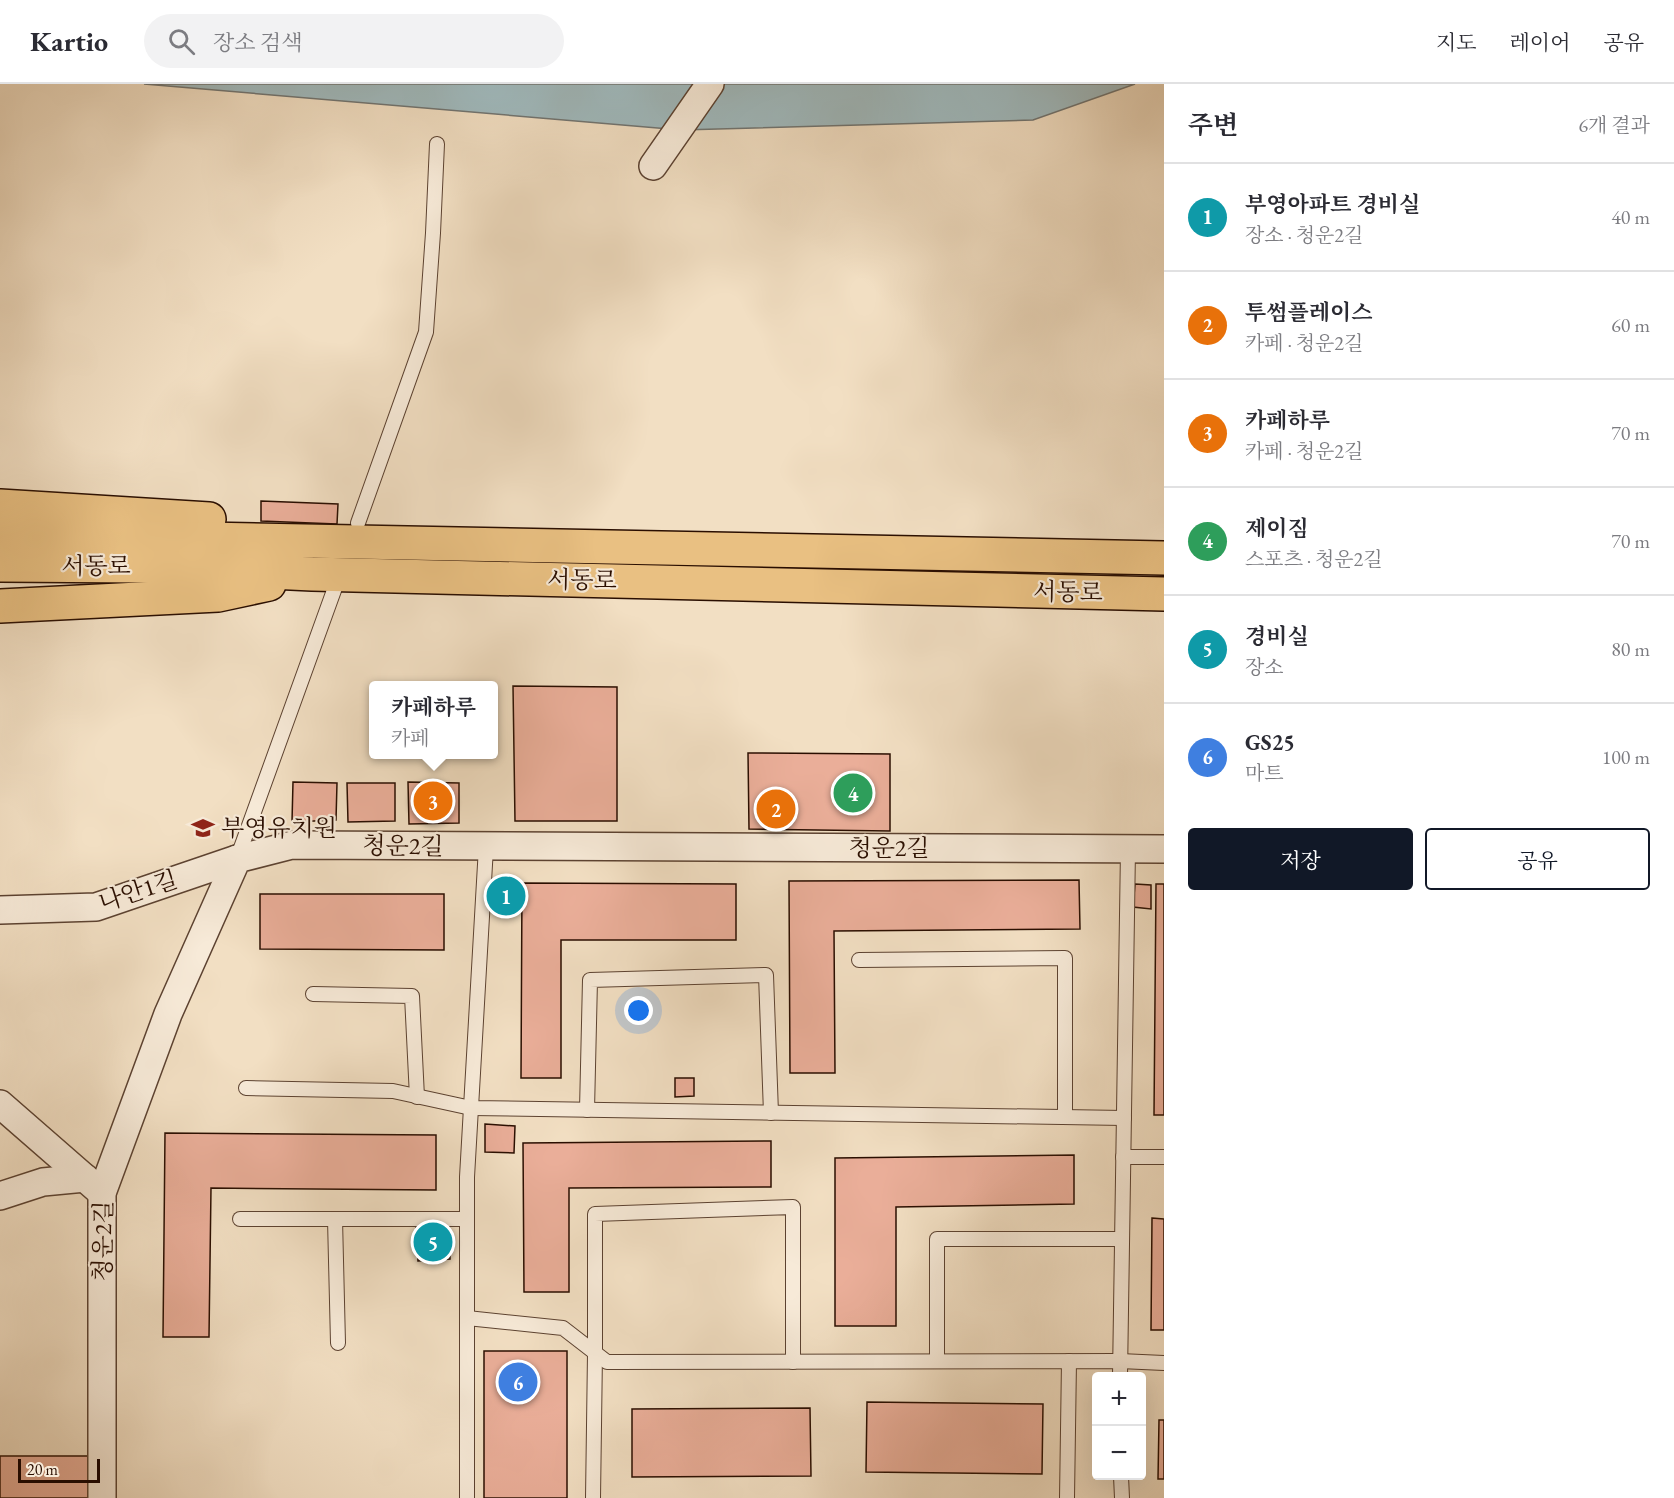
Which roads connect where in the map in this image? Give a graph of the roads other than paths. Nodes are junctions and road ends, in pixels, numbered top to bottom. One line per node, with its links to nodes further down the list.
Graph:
1 (710, 84): 3 (street)
2 (437, 144): 5 (lane)
3 (653, 166)
4 (0, 506): 7 (main road)
5 (358, 523)
6 (0, 535): 7 (main road, 서동로)
7 (291, 540): 8 (main road, 서동로)
8 (1164, 558)
9 (0, 565): 10 (main road, 서동로)
10 (324, 578): 11 (main road, 서동로); 12 (main road); 16 (lane)
11 (1164, 594)
12 (0, 606)
13 (486, 847): 14 (street, 청운2길); 16 (street, 청운2길); 23 (lane)
14 (1128, 849): 15 (street, 청운2길); 27 (lane)
15 (1164, 849)
16 (237, 859): 17 (street, 나안1길); 30 (street, 청운2길)
17 (0, 910)
18 (859, 960): 26 (lane)
19 (312, 994): 21 (lane)
20 (246, 1088): 21 (lane)
21 (417, 1097): 23 (lane)
22 (0, 1104): 30 (street)
23 (471, 1108): 24 (lane); 34 (lane)
24 (587, 1110): 25 (lane); 25 (lane)
25 (771, 1113): 26 (lane)
26 (1065, 1117): 27 (lane)
27 (1124, 1118): 28 (lane)
28 (1123, 1157): 29 (lane); 35 (lane)
29 (1164, 1157)
30 (94, 1185): 31 (street); 46 (street, 청운2길)
31 (0, 1196)
32 (240, 1219): 33 (lane)
33 (335, 1219): 34 (lane); 37 (lane)
34 (467, 1219): 36 (lane)
35 (1122, 1239): 39 (lane); 41 (lane)
36 (467, 1318): 38 (lane); 47 (lane)
37 (338, 1343)
38 (595, 1353): 42 (lane); 42 (lane); 48 (lane)
39 (937, 1361): 40 (lane); 42 (lane)
40 (1069, 1361): 41 (lane); 49 (lane)
41 (1120, 1361): 43 (lane); 44 (lane)
42 (793, 1362)
43 (1164, 1363)
44 (1120, 1372)
45 (1121, 1480): 50 (lane)
46 (102, 1498)
47 (466, 1498)
48 (593, 1498)
49 (1067, 1498)
50 (1122, 1498)

